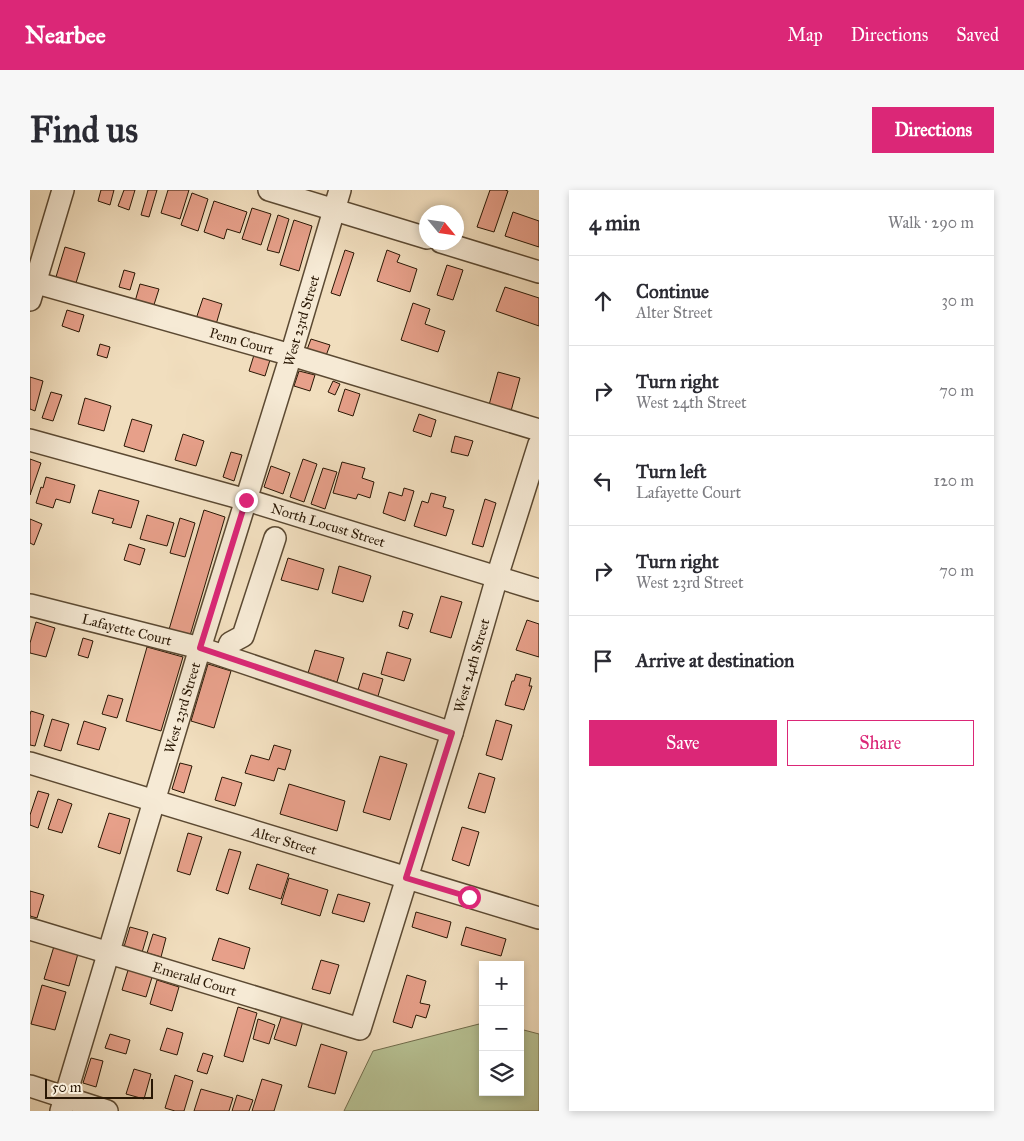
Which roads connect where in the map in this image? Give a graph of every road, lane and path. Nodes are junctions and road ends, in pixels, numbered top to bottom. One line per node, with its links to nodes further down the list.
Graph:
1 (63, 190): 7 (street)
2 (269, 190): 3 (street)
3 (337, 200): 4 (street); 8 (street, West 23rd Street)
4 (419, 235)
5 (464, 249): 6 (street)
6 (539, 272)
7 (32, 288): 8 (street, Penn Court)
8 (291, 355): 9 (street, Penn Court); 12 (street, West 23rd Street)
9 (539, 430)
10 (30, 440): 12 (street, North Locust Street)
11 (539, 444): 14 (street, West 24th Street)
12 (246, 500): 14 (street, North Locust Street); 17 (street, West 23rd Street)
13 (274, 538): 18 (street)
14 (498, 576): 15 (street, North Locust Street); 19 (street, West 24th Street)
15 (539, 590)
16 (30, 605): 17 (street, Lafayette Court)
17 (200, 648): 18 (street, Lafayette Court); 21 (street, West 23rd Street)
18 (225, 656): 19 (street, Lafayette Court)
19 (452, 733): 22 (street, West 24th Street)
20 (30, 763): 21 (street, Alter Street)
21 (154, 801): 22 (street, Alter Street); 25 (street, West 23rd Street)
22 (406, 878): 23 (street, Alter Street); 26 (street, West 24th Street)
23 (539, 918)
24 (30, 929): 25 (street, Emerald Court)
25 (108, 954): 26 (street, Emerald Court); 28 (street, West 23rd Street)
26 (360, 1029)
27 (30, 1086): 28 (street)
28 (63, 1104): 29 (street)
29 (107, 1111)

